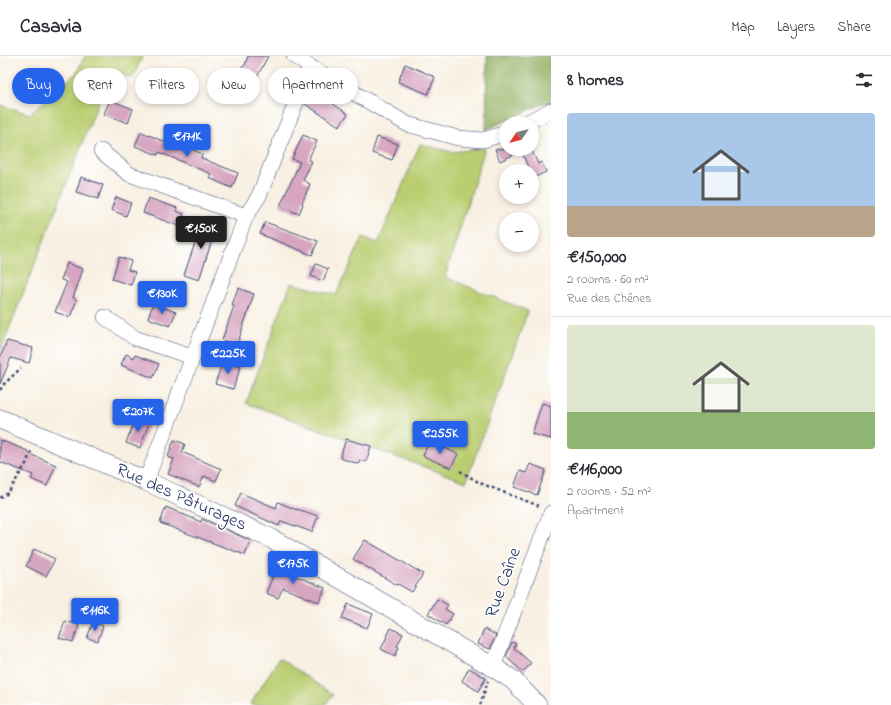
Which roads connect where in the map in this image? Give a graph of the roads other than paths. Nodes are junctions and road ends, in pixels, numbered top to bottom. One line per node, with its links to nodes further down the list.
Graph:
1 (294, 56): 2 (street)
2 (310, 67): 5 (street); 7 (street)
3 (551, 110): 4 (street)
4 (539, 116)
5 (499, 135)
6 (101, 152): 7 (street)
7 (246, 216): 9 (street)
8 (105, 317): 9 (street)
9 (192, 357): 11 (street)
10 (0, 419): 11 (street, Rue des Pâturages)
11 (146, 480): 13 (street, Rue des Pâturages)
12 (547, 510): 13 (street, Rue Caîne)
13 (493, 667): 14 (street, Rue des Pâturages)
14 (537, 705)

